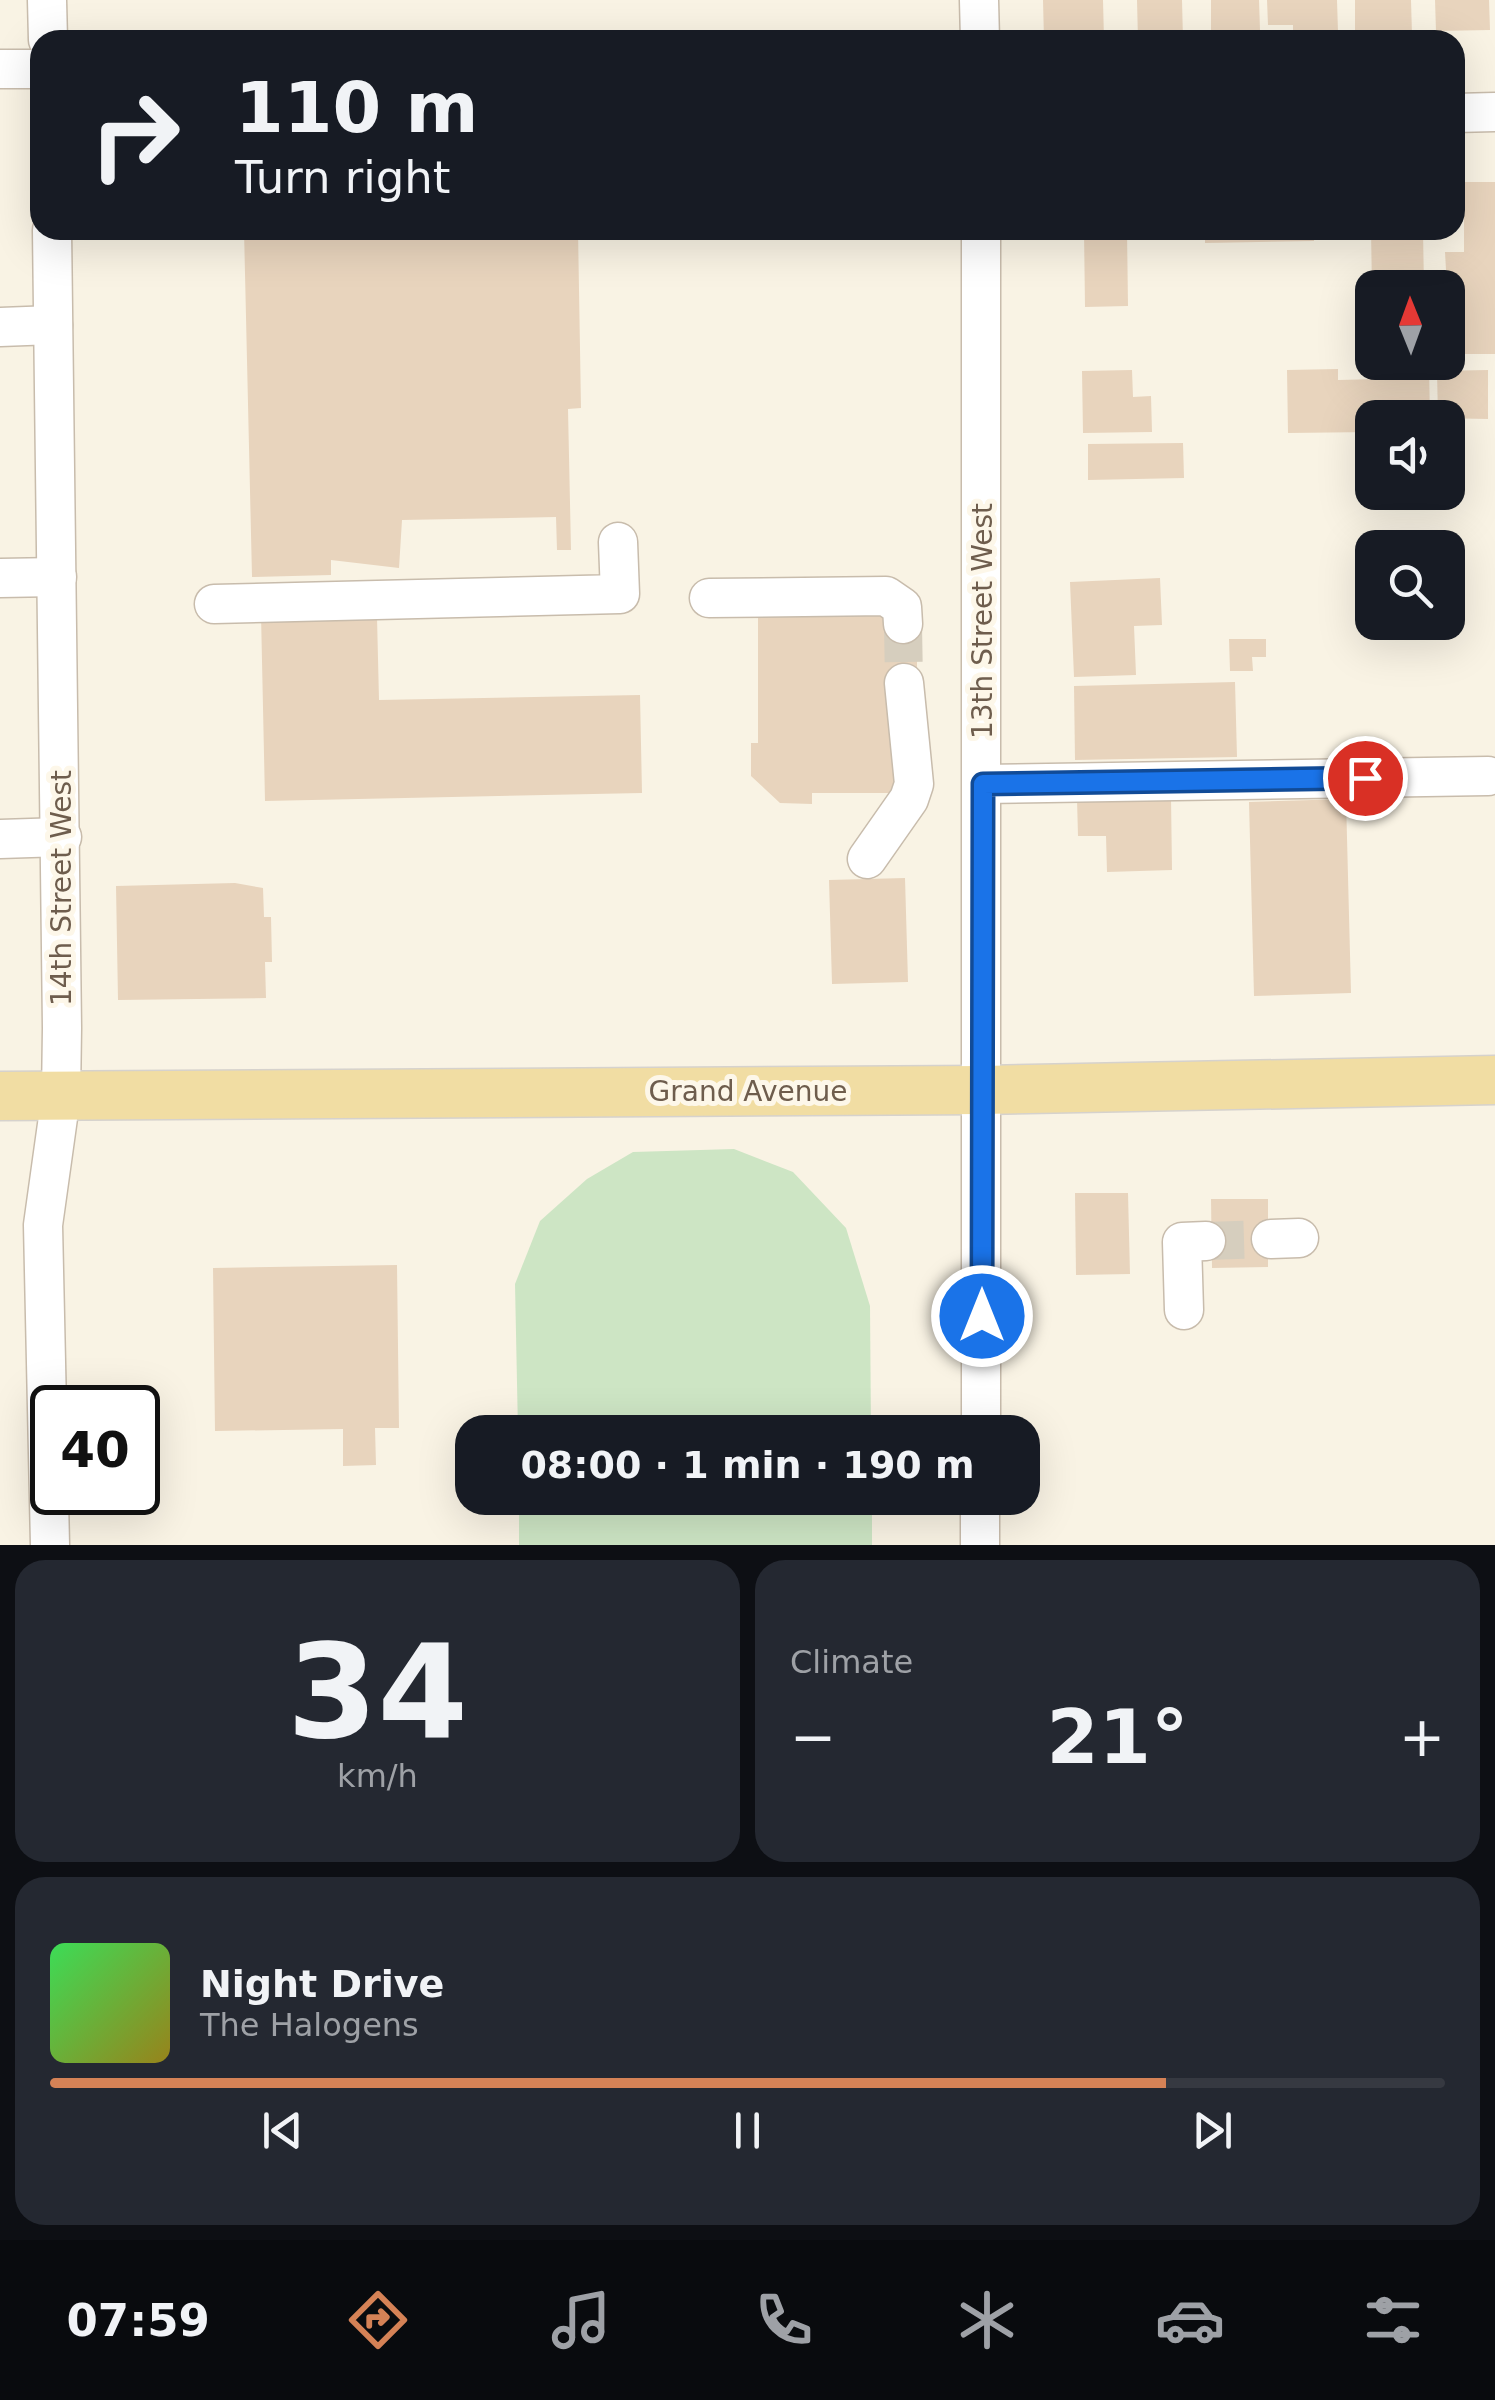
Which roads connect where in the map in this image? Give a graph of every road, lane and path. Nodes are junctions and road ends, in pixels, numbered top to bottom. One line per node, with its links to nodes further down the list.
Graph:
1 (47, 0): 3 (street)
2 (979, 0): 4 (street)
3 (48, 30)
4 (980, 30)
5 (30, 68): 6 (street)
6 (0, 70)
7 (1495, 112): 8 (street)
8 (1465, 113)
9 (52, 240): 11 (street, 14th Street West)
10 (981, 240): 21 (street, 13th Street West)
11 (53, 325): 12 (street); 14 (street, 14th Street West)
12 (0, 327)
13 (618, 542): 17 (street)
14 (57, 577): 15 (street); 22 (street, 14th Street West)
15 (0, 578)
16 (709, 598): 18 (street)
17 (214, 604)
18 (903, 624)
19 (904, 683): 24 (street)
20 (1488, 776): 21 (street)
21 (983, 784): 26 (street, 13th Street West)
22 (62, 837): 23 (street); 28 (street, 14th Street West)
23 (0, 839)
24 (867, 859)
25 (1495, 1080): 26 (main road, Grand Avenue)
26 (983, 1090): 28 (main road, Grand Avenue); 31 (street, 13th Street West)
27 (0, 1096): 28 (main road, Grand Avenue)
28 (61, 1096): 33 (street, 14th Street West)
29 (1206, 1241): 30 (street)
30 (1184, 1310)
31 (981, 1415)
32 (980, 1515): 34 (street)
33 (50, 1545)
34 (980, 1545)

